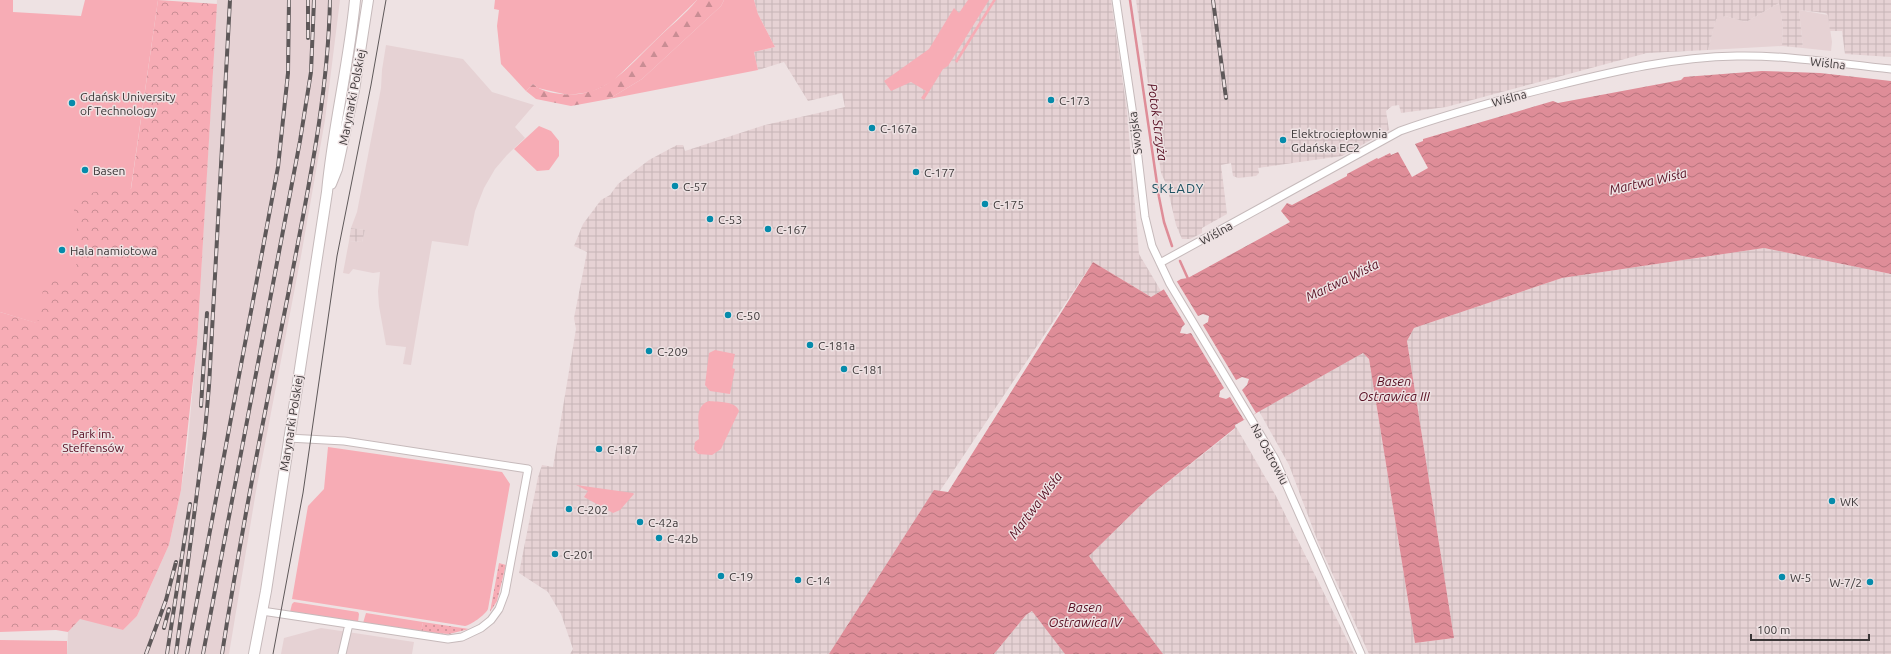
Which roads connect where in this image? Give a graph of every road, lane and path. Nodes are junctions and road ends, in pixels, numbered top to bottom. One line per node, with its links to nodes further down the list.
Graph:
1 (355, 0): 4 (main road, Marynarki Polskiej)
2 (368, 0): 5 (main road, Marynarki Polskiej)
3 (1116, 0): 8 (street, Swojska)
4 (349, 47): 5 (main road); 7 (main road, Marynarki Polskiej)
5 (361, 50): 7 (main road, Marynarki Polskiej)
6 (1891, 68): 8 (street, Wiślna)
7 (327, 192): 9 (main road, Marynarki Polskiej)
8 (1160, 263): 14 (street, Na Ostrowiu)
9 (288, 438): 10 (main road, Marynarki Polskiej); 11 (street)
10 (262, 611): 11 (street); 12 (main road, Marynarki Polskiej)
11 (349, 624): 13 (street)
12 (254, 654)
13 (342, 654)
14 (1361, 654)

